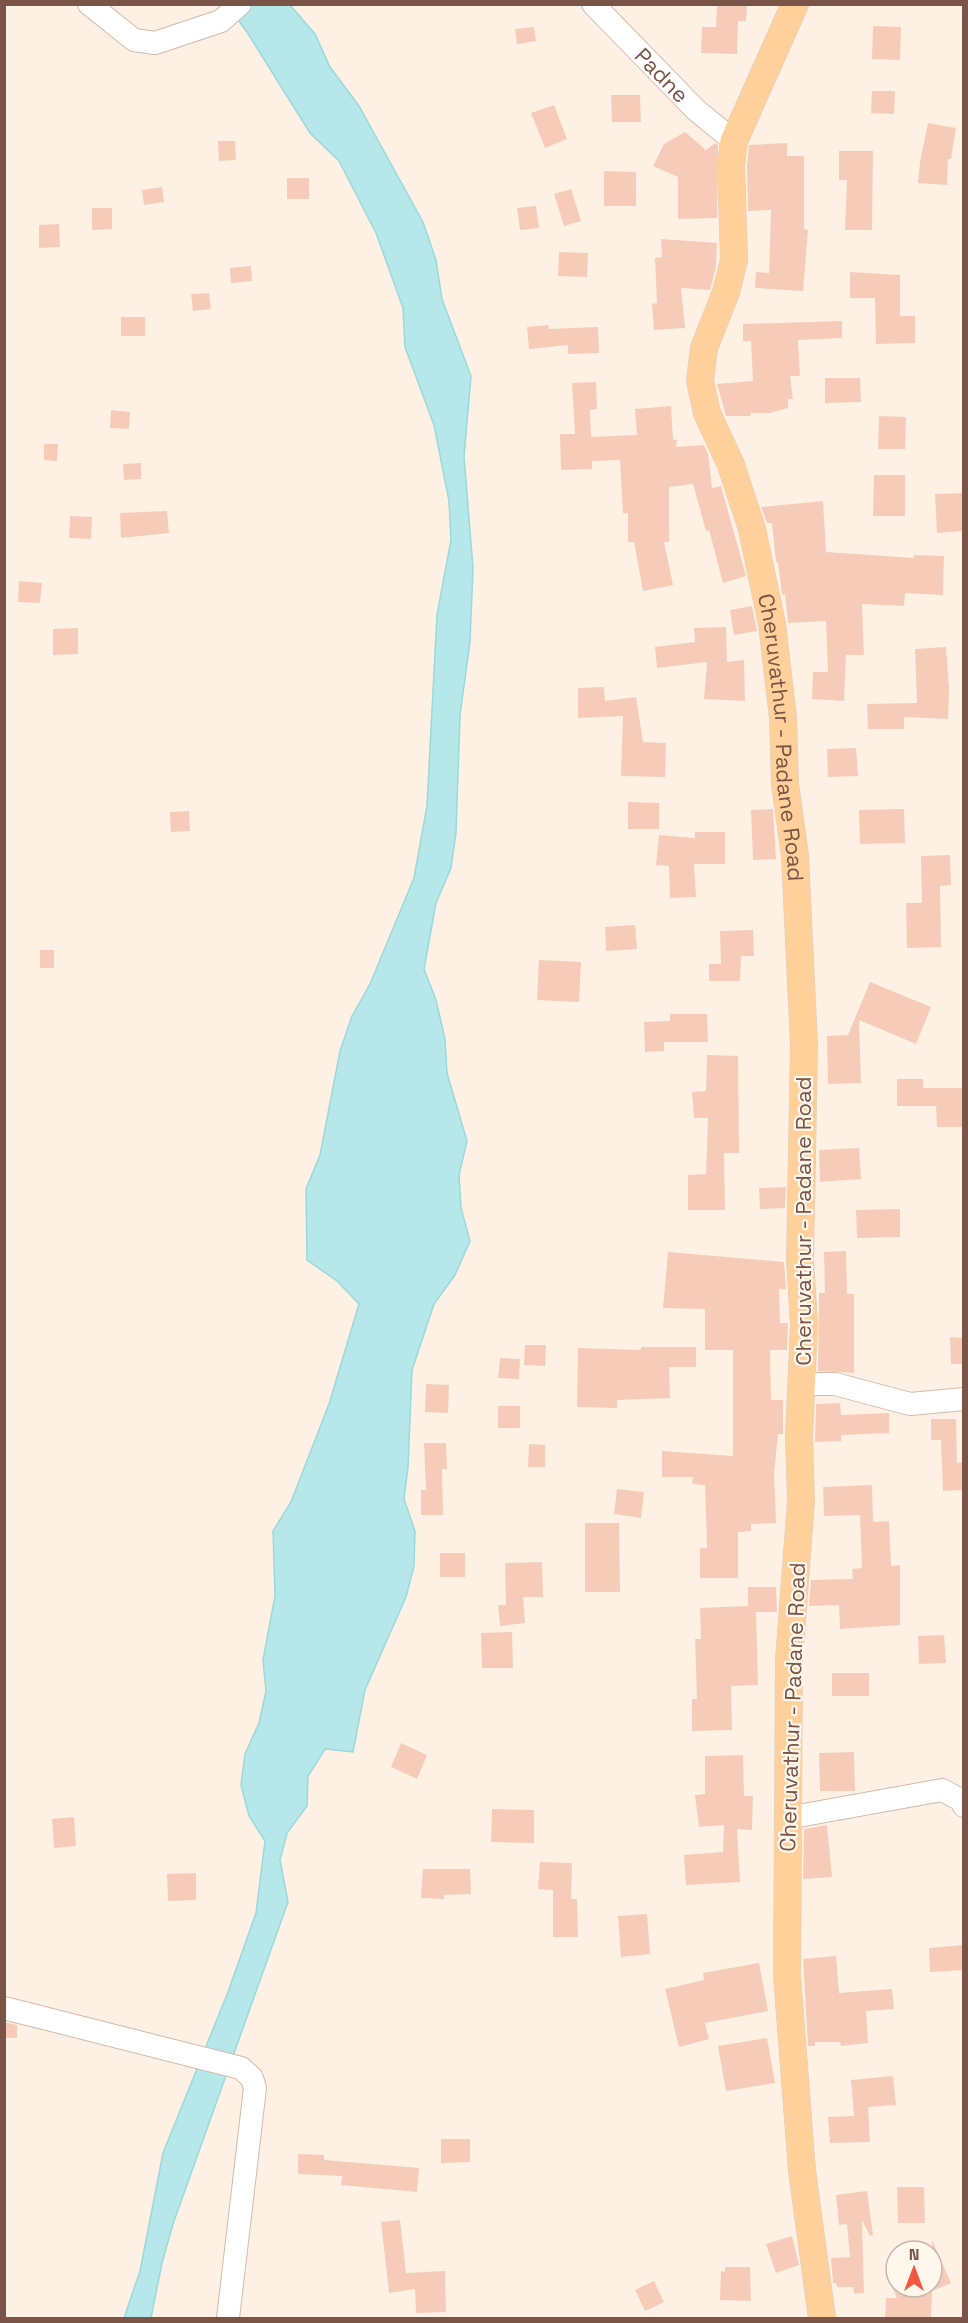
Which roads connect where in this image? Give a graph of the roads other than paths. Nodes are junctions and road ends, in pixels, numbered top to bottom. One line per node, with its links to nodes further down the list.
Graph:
1 (89, 4): 2 (street)
2 (240, 4)
3 (593, 4): 5 (street, Padne)
4 (795, 4): 5 (main road, Cheruvathur - Padane Road)
5 (734, 141): 6 (main road, Cheruvathur - Padane Road)
6 (802, 1384): 7 (street); 9 (main road, Cheruvathur - Padane Road)
7 (963, 1399)
8 (963, 1806): 9 (street)
9 (787, 1818): 12 (main road, Cheruvathur - Padane Road)
10 (4, 2008): 11 (street)
11 (228, 2319)
12 (822, 2319)

